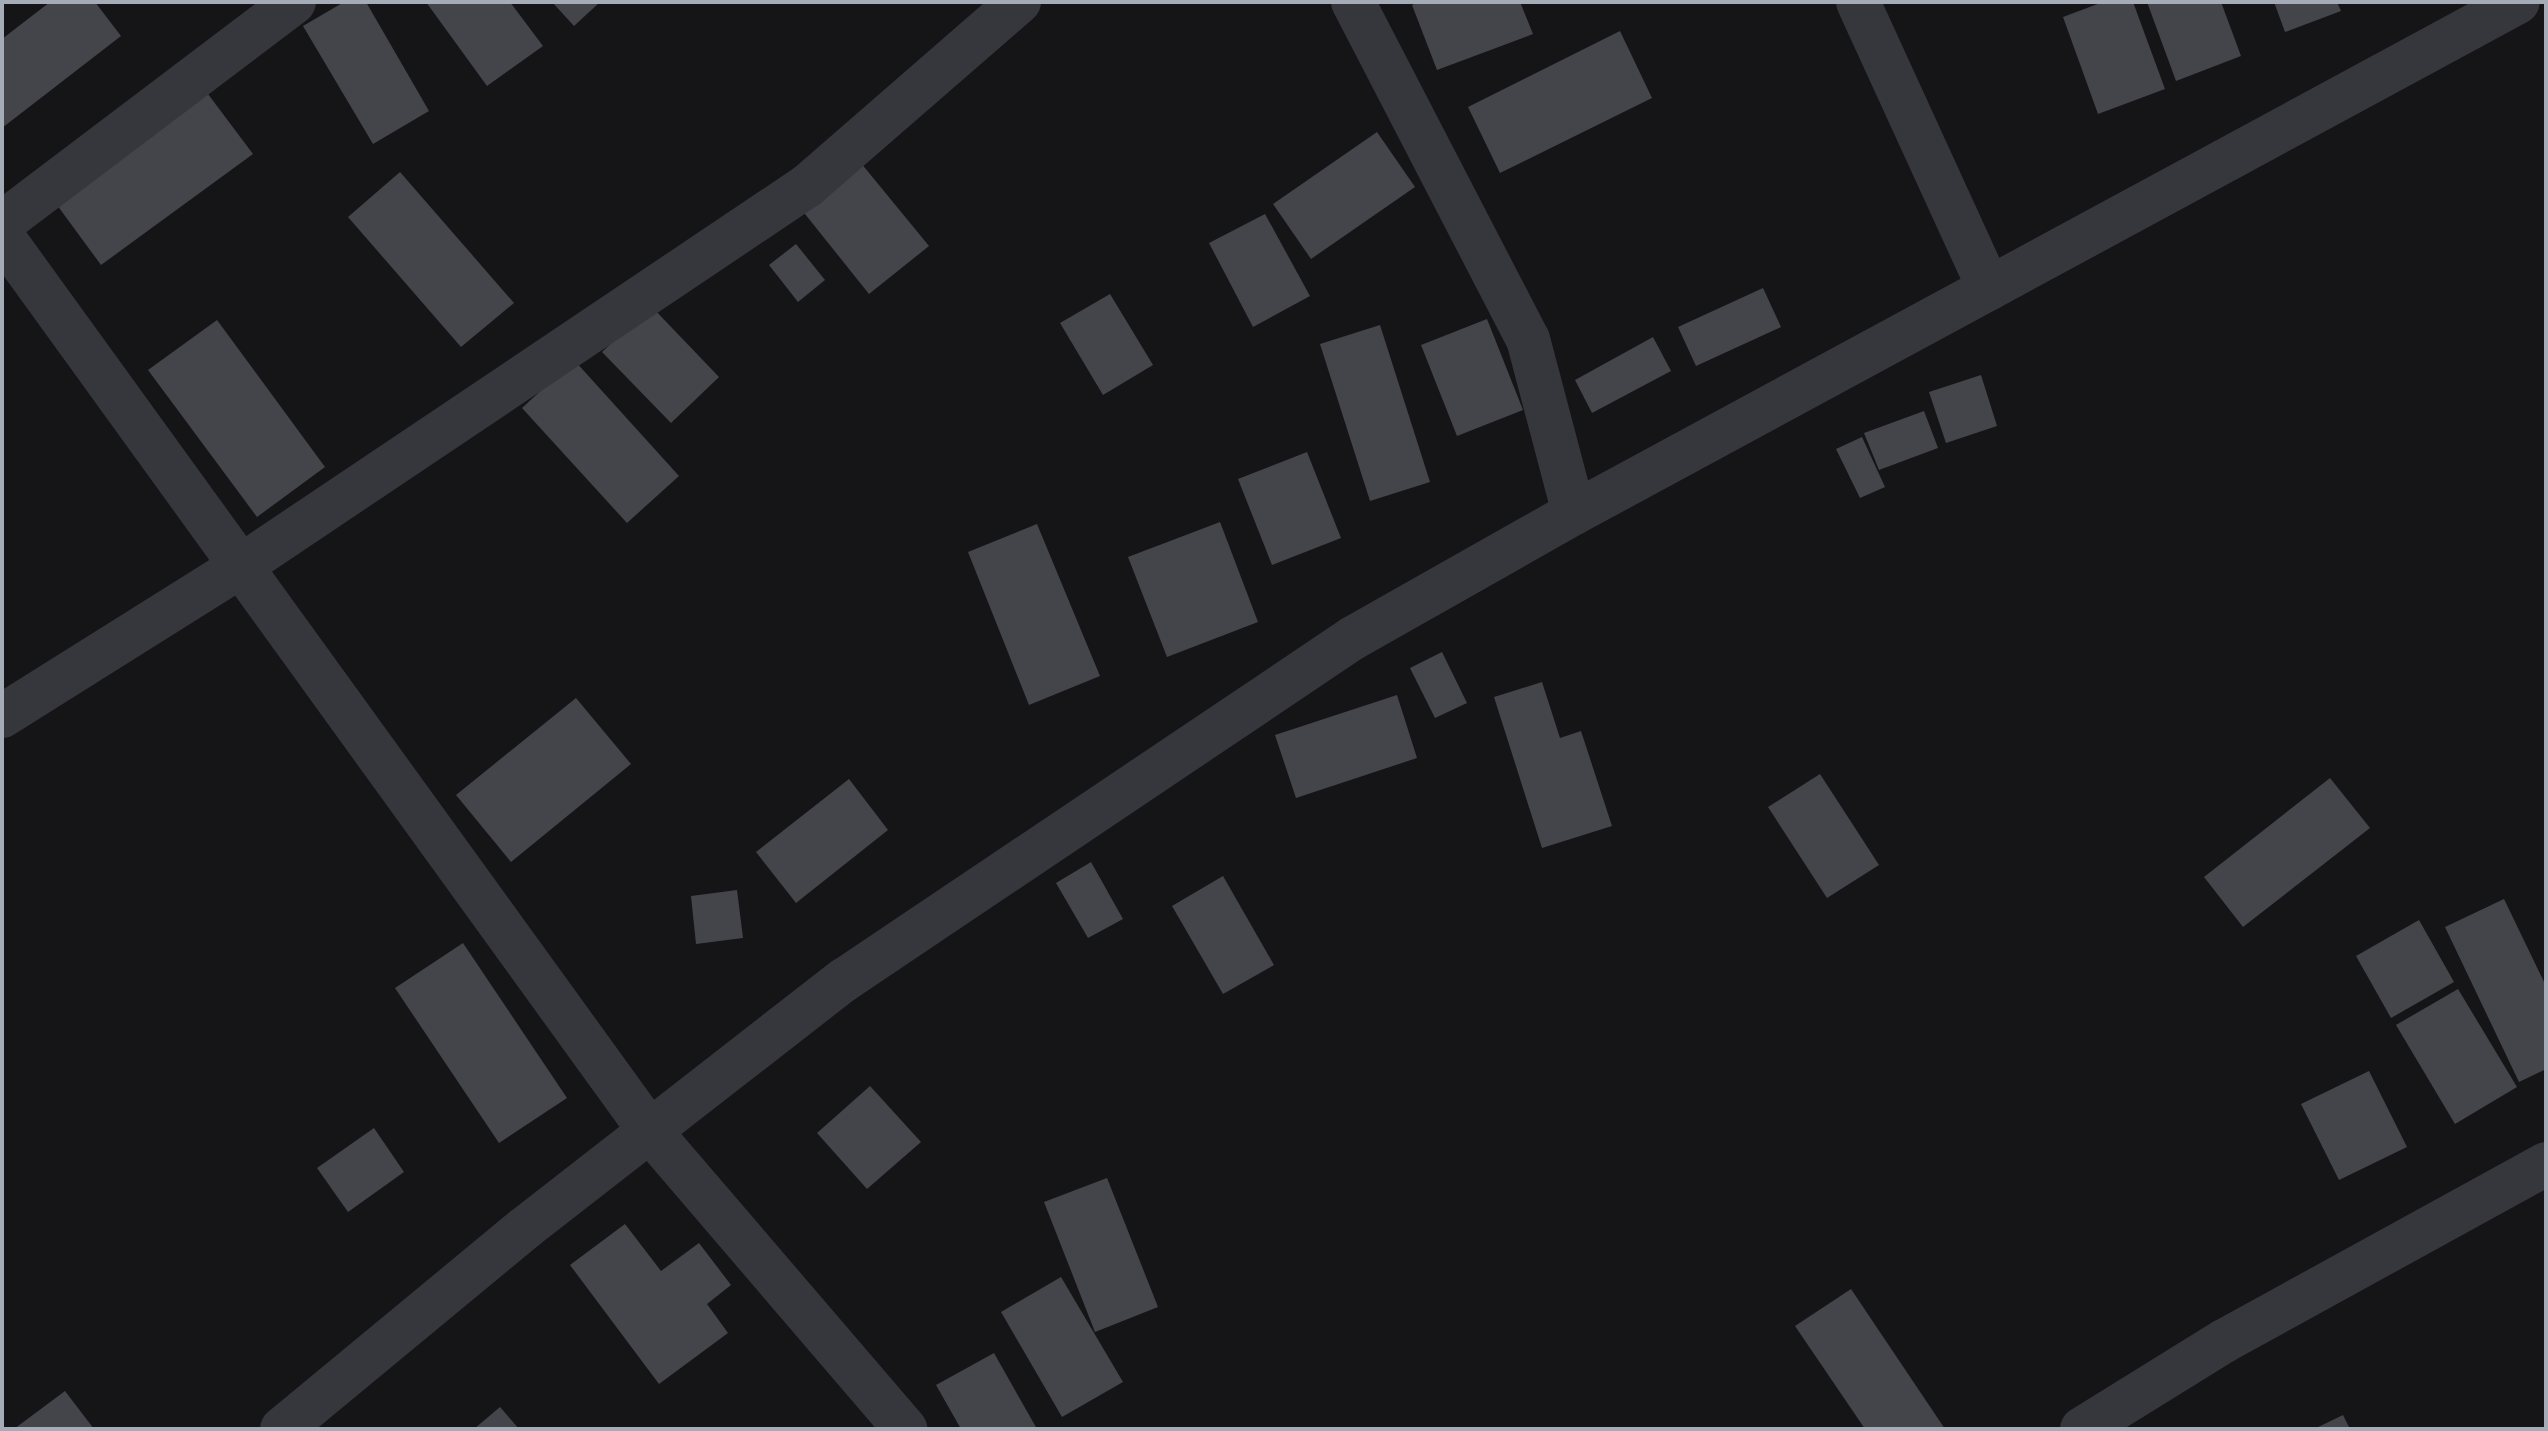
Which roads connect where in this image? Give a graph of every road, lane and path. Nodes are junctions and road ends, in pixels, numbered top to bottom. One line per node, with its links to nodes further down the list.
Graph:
1 (294, 2): 6 (street)
2 (1019, 2): 10 (street)
3 (1353, 2): 9 (street)
4 (1858, 2): 8 (street)
5 (2518, 2): 8 (street)
6 (2, 223)
7 (2, 236): 10 (street)
8 (1989, 288): 9 (street)
9 (1574, 513): 12 (street)
10 (241, 566): 11 (street); 12 (street)
11 (2, 716)
12 (649, 1130): 14 (street); 15 (street)
13 (2546, 1164): 16 (street)
14 (282, 1429)
15 (905, 1429)
16 (2082, 1429)

